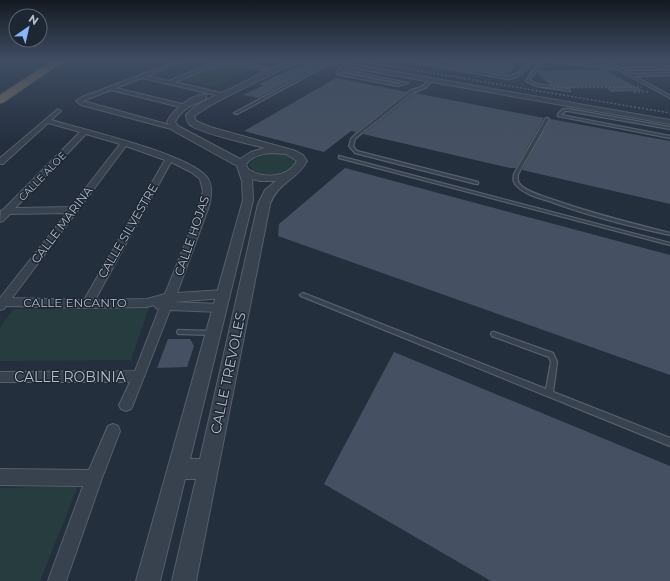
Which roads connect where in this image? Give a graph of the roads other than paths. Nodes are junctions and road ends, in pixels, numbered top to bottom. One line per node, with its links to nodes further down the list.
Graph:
1 (19, 87): 15 (highway)
2 (193, 87): 12 (street)
3 (225, 87): 12 (street)
4 (240, 87): 13 (street)
5 (284, 87): 18 (lane)
6 (424, 87): 35 (lane)
7 (472, 87): 22 (street)
8 (553, 87): 11 (lane)
9 (652, 87): 14 (lane)
10 (111, 88): 16 (street); 23 (street)
11 (569, 90)
12 (215, 92): 13 (street); 16 (street)
13 (224, 95): 29 (street)
14 (670, 97)
15 (0, 100)
16 (184, 106): 23 (street)
17 (58, 111): 21 (street)
18 (236, 112)
19 (547, 119): 39 (lane)
20 (623, 120): 24 (lane); 24 (lane); 25 (lane)
21 (47, 121): 26 (street, CALLE HOJAS); 32 (street)
22 (670, 122)
23 (175, 128): 33 (street)
24 (620, 128): 27 (lane)
25 (670, 128)
26 (84, 132): 28 (street, CALLE HOJAS); 37 (street, CALLE ALOE)
27 (670, 137)
28 (124, 144): 30 (street, CALLE HOJAS); 36 (street, CALLE MARINA)
29 (285, 150): 33 (street); 34 (street, CALLE TREVOLES)
30 (170, 158): 43 (street, CALLE HOJAS); 45 (street, CALLE SILVESTRE)
31 (340, 158): 40 (lane)
32 (0, 162)
33 (243, 168): 34 (street); 42 (street, CALLE TREVOLES)
34 (288, 175): 55 (street, CALLE TREVOLES)
35 (477, 183)
36 (73, 210): 37 (street); 44 (street, CALLE MARINA)
37 (4, 211): 38 (street, CALLE ALOE)
38 (0, 219)
39 (670, 234)
40 (670, 244)
41 (303, 295): 51 (lane)
42 (222, 301): 43 (street, CALLE ENCANTO); 47 (street, CALLE TREVOLES)
43 (168, 302): 45 (street, CALLE ENCANTO); 49 (street, CALLE HOJAS)
44 (1, 304): 45 (street, CALLE ENCANTO)
45 (87, 304)
46 (180, 332): 47 (lane)
47 (213, 333): 56 (street, CALLE TREVOLES)
48 (494, 334): 51 (lane)
49 (139, 376): 50 (street, CALLE ROBINIA); 52 (street, CALLE HOJAS)
50 (0, 377)
51 (549, 394): 54 (lane)
52 (126, 405)
53 (113, 431): 58 (street)
54 (670, 442)
55 (208, 468): 56 (street); 61 (street, CALLE TREVOLES)
56 (177, 470): 60 (street, CALLE TREVOLES)
57 (0, 477): 58 (street)
58 (94, 478): 59 (street)
59 (57, 581)
60 (148, 581)
61 (184, 581)

